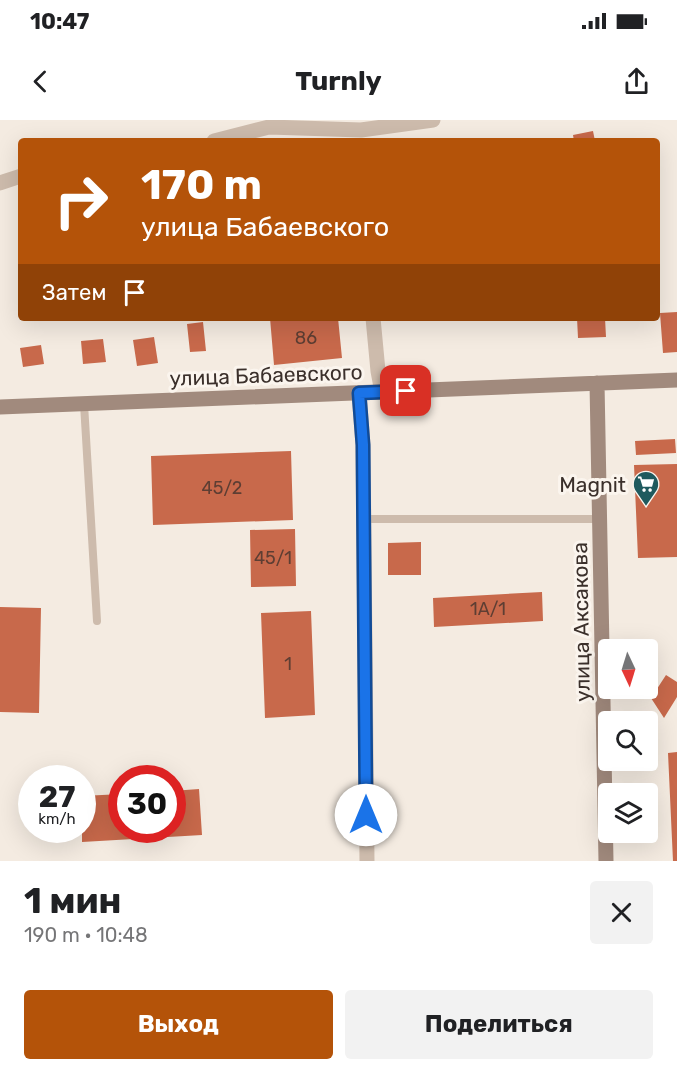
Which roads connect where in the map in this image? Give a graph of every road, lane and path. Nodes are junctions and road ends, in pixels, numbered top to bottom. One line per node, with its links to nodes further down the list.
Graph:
1 (433, 120): 2 (street)
2 (360, 130): 3 (street)
3 (226, 138)
4 (18, 177): 5 (street)
5 (0, 183)
6 (373, 321): 9 (street)
7 (677, 380): 8 (main road, улица Бабаевского)
8 (597, 383): 9 (main road, улица Бабаевского); 14 (main road, улица Аксакова)
9 (382, 392): 10 (main road, улица Бабаевского)
10 (359, 393): 11 (main road, улица Бабаевского); 13 (street)
11 (84, 404): 12 (main road, улица Бабаевского); 15 (lane)
12 (0, 407)
13 (364, 519): 14 (lane); 16 (street)
14 (600, 519): 17 (main road, улица Аксакова)
15 (97, 621)
16 (367, 861)
17 (606, 861)

